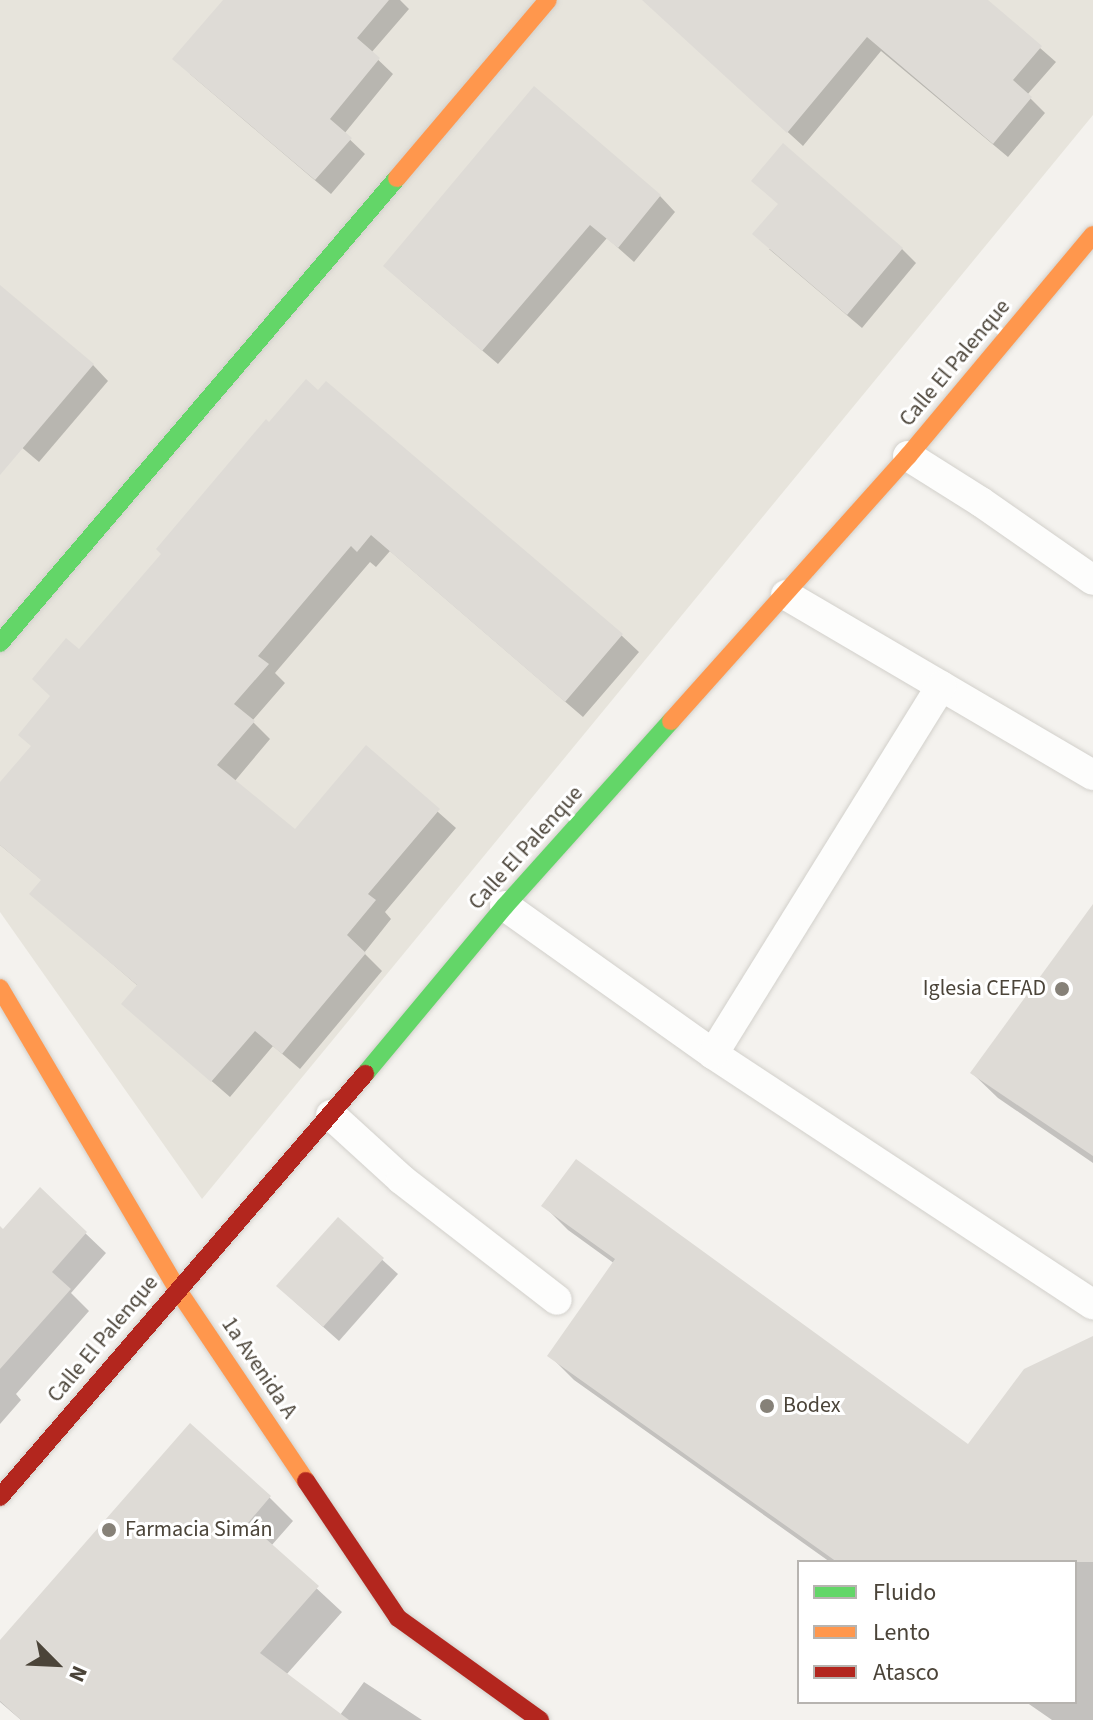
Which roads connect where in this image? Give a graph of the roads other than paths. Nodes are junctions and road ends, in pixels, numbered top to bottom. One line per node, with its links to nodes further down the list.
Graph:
1 (548, 0): 6 (street)
2 (1093, 235): 3 (street, Calle El Palenque)
3 (908, 456): 4 (lane); 5 (street, Calle El Palenque)
4 (1093, 580)
5 (786, 595): 7 (lane); 9 (street, Calle El Palenque)
6 (0, 643)
7 (941, 686): 8 (lane); 11 (lane)
8 (1093, 775)
9 (505, 906): 11 (lane); 12 (street, Calle El Palenque)
10 (0, 988): 13 (street, 1a Avenida A)
11 (713, 1054): 15 (lane)
12 (331, 1115): 13 (street, Calle El Palenque); 14 (lane)
13 (177, 1289): 16 (street, Calle El Palenque); 17 (street, 1a Avenida A)
14 (557, 1300)
15 (1093, 1305)
16 (0, 1497)
17 (540, 1720)

